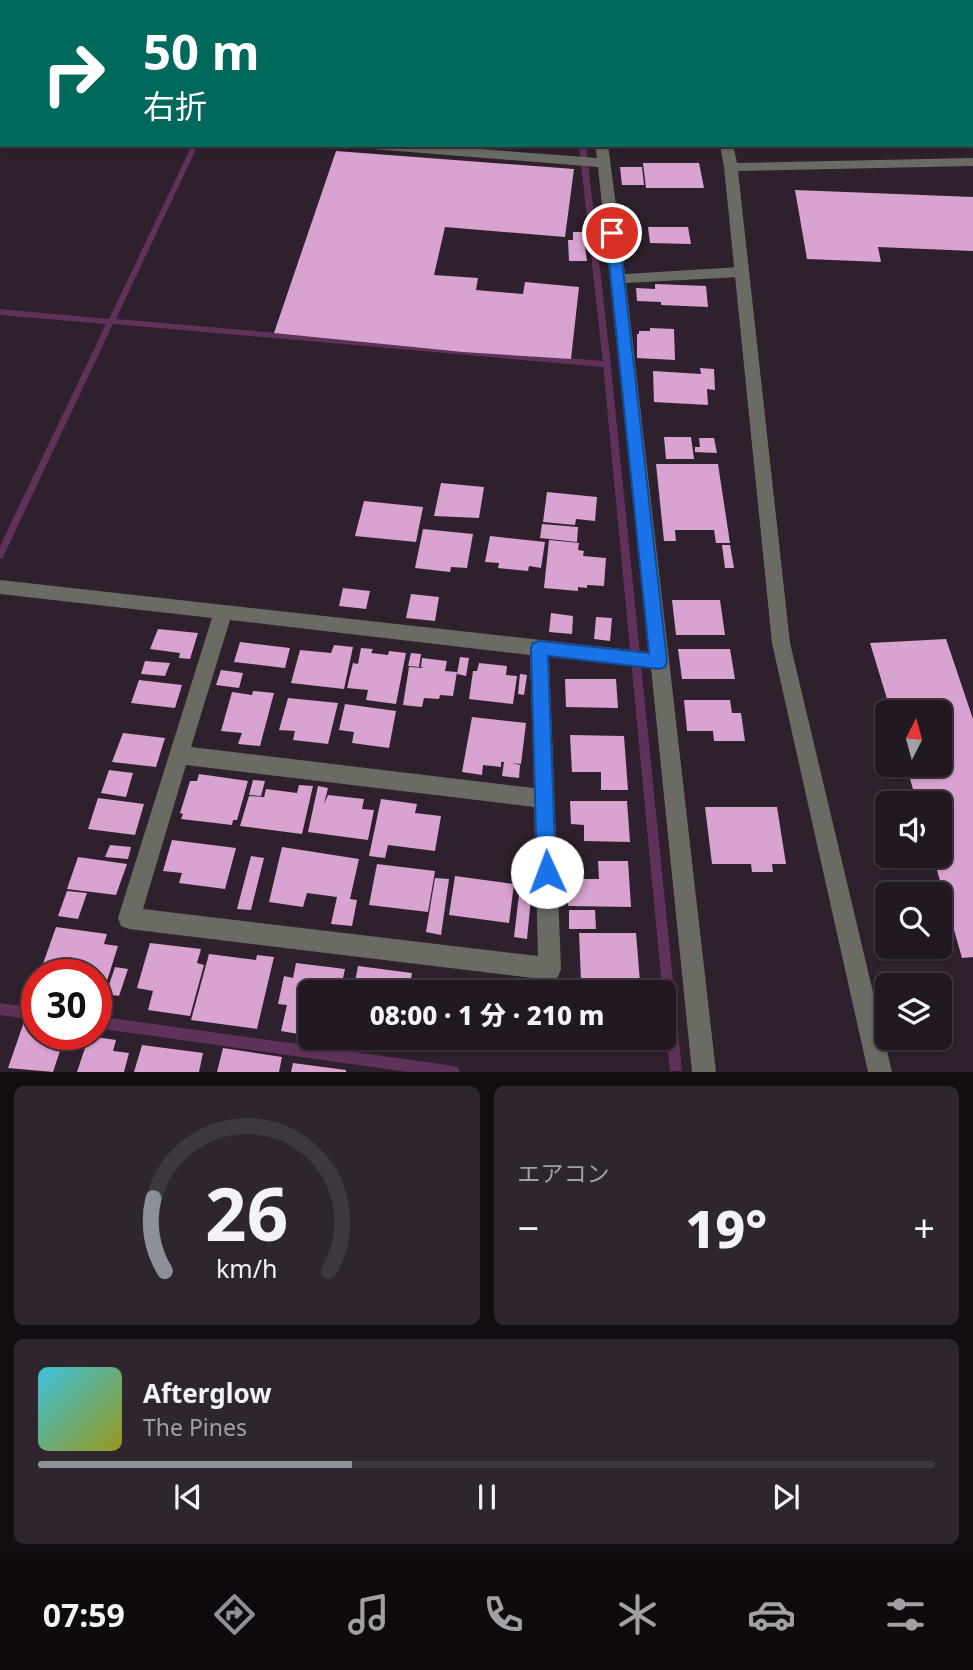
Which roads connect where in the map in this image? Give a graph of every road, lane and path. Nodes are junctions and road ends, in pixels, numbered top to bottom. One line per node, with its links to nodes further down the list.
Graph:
1 (398, 147): 5 (street)
2 (601, 147): 5 (street)
3 (726, 147): 6 (street)
4 (973, 162): 6 (street)
5 (600, 163): 8 (street)
6 (731, 167): 7 (street)
7 (740, 272): 8 (street); 16 (street)
8 (616, 279): 12 (street)
9 (0, 587): 10 (street)
10 (223, 612): 11 (street); 13 (street)
11 (540, 648): 12 (street); 14 (street)
12 (654, 661): 15 (street)
13 (179, 755): 14 (street); 14 (street)
14 (544, 799)
15 (704, 1072)
16 (880, 1072)

